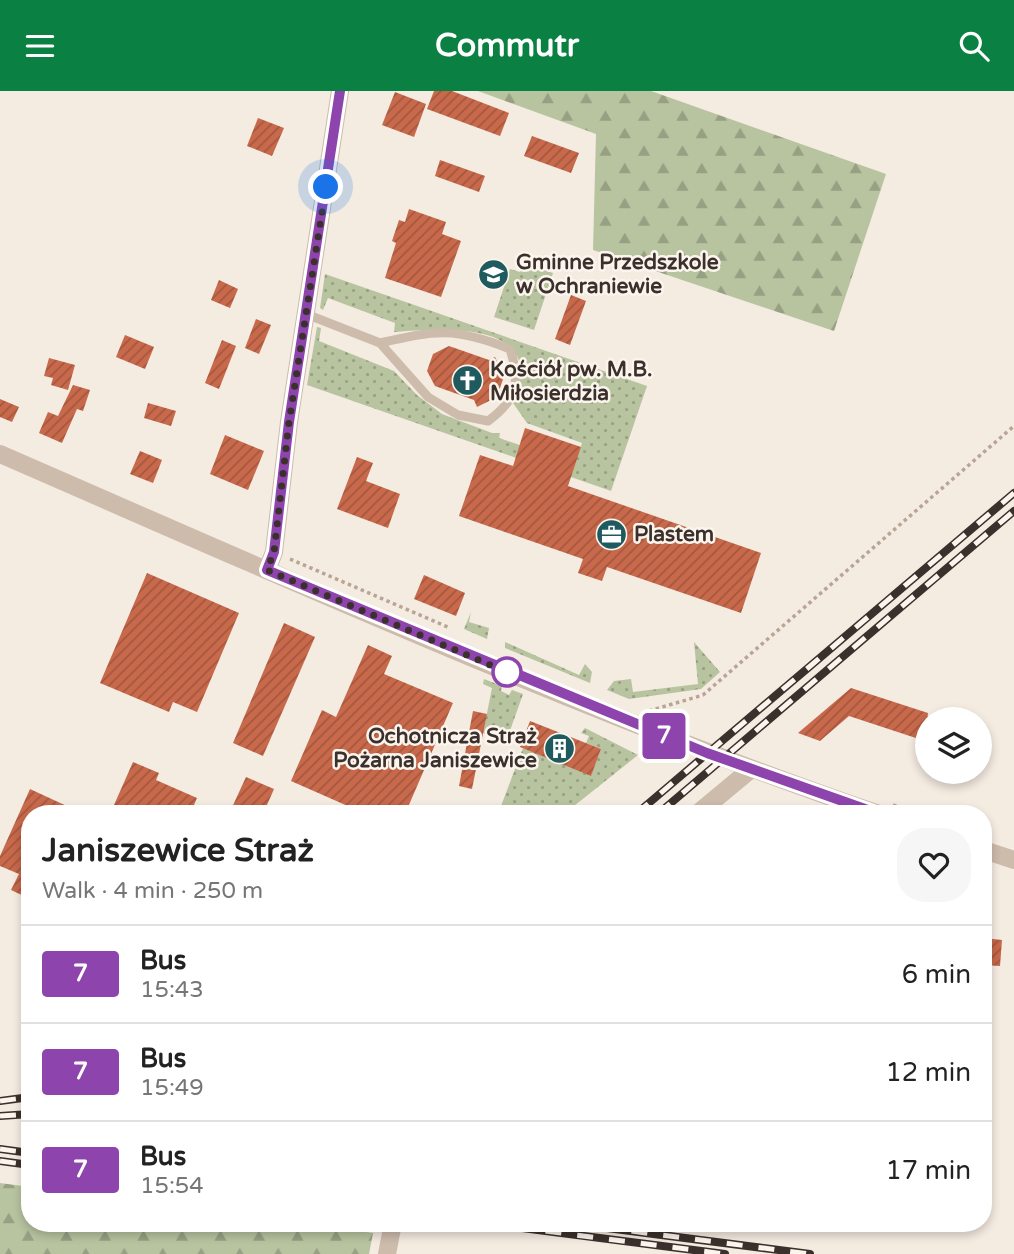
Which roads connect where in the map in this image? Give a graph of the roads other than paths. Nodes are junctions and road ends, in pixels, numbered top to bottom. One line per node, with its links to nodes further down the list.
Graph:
1 (340, 91): 2 (street)
2 (306, 314): 3 (lane); 5 (street)
3 (380, 343): 3 (lane)
4 (0, 454): 5 (street)
5 (267, 570): 6 (street)
6 (750, 770): 7 (street); 8 (street)
7 (708, 805)
8 (853, 805)
9 (992, 853): 10 (street)
10 (1014, 860)
11 (391, 1232): 12 (street)
12 (387, 1254)

